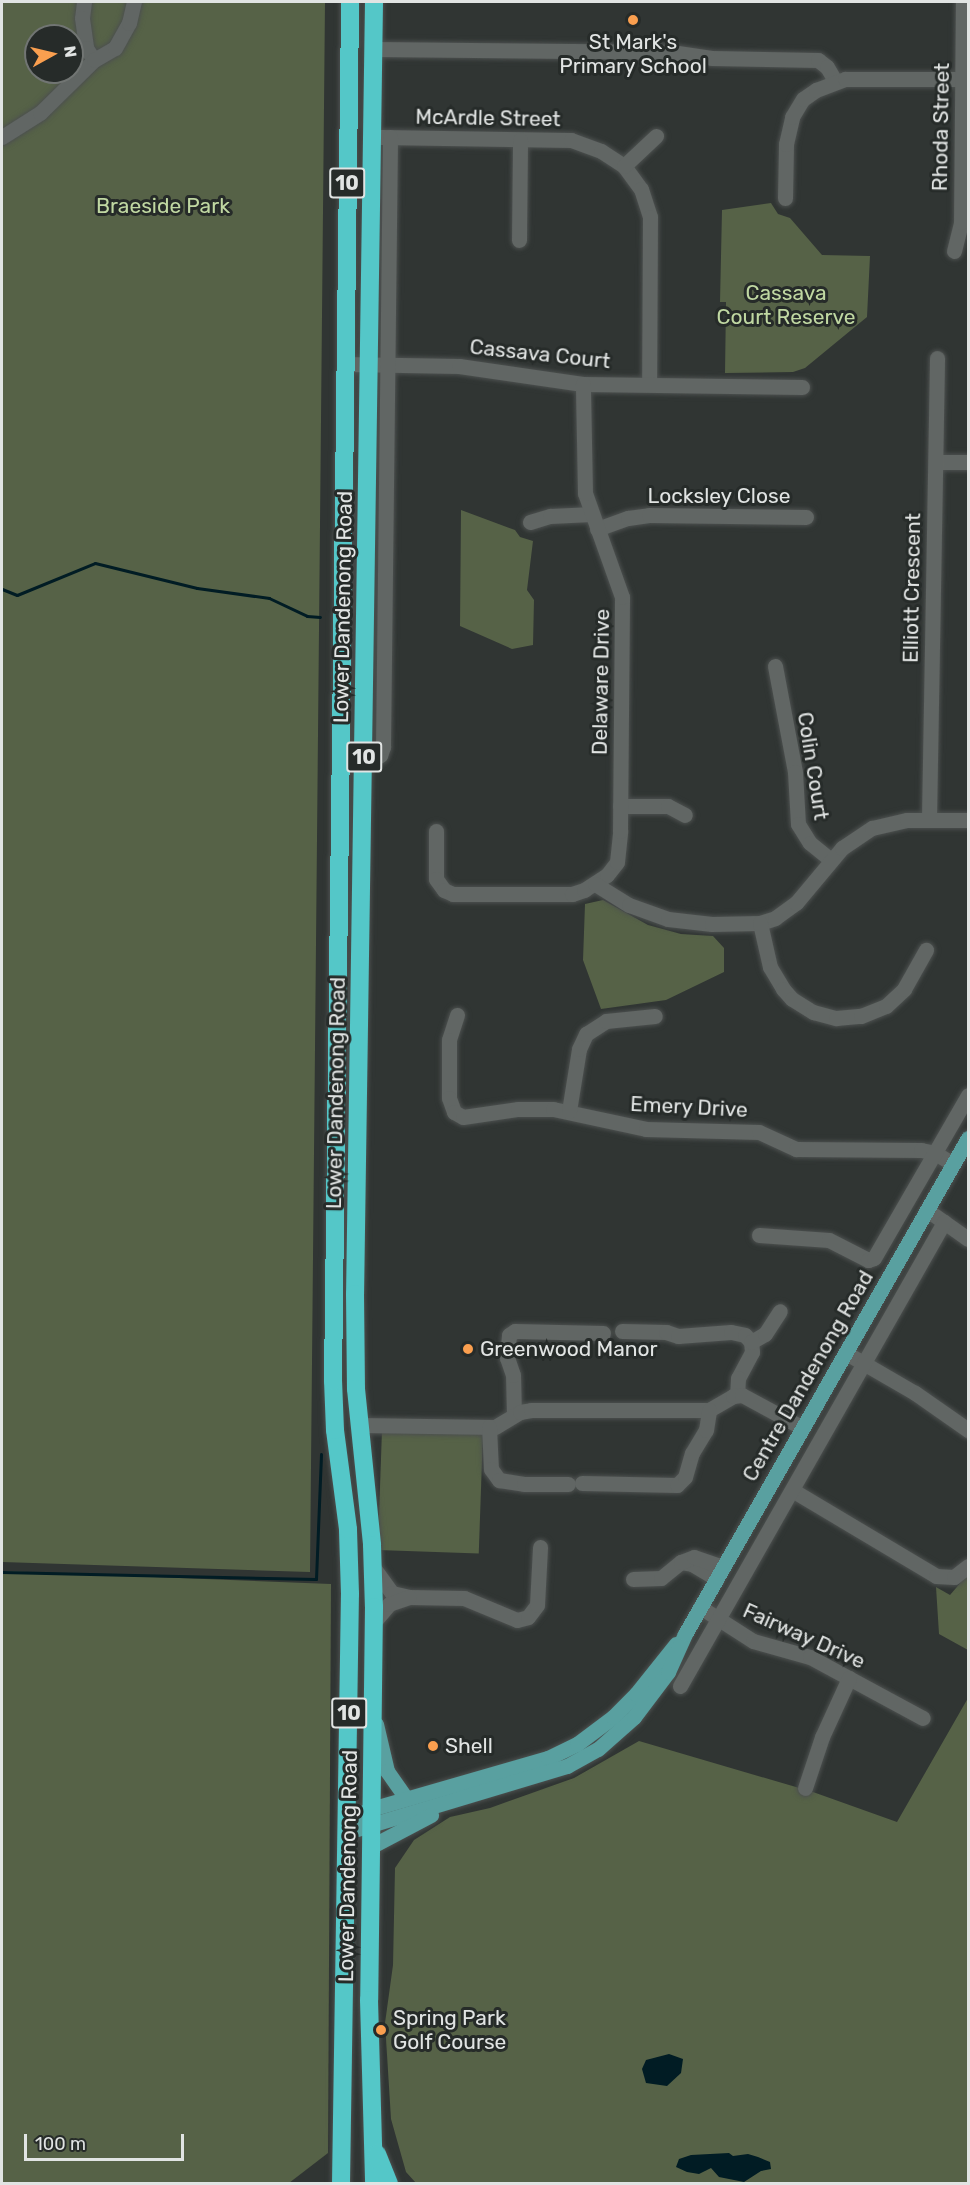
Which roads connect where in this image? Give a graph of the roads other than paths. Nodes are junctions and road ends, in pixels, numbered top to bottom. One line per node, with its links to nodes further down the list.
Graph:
1 (84, 2): 7 (street)
2 (134, 2): 7 (street)
3 (350, 2): 19 (highway, Lower Dandenong Road / 10)
4 (374, 2): 6 (highway, Lower Dandenong Road / 10)
5 (963, 2): 8 (street, Rhoda Street)
6 (373, 49): 9 (street); 12 (highway, Lower Dandenong Road / 10)
7 (94, 60): 11 (street)
8 (963, 79): 9 (street); 17 (street, Rhoda Street)
9 (835, 81): 15 (street)
10 (656, 136): 14 (street)
11 (2, 137)
12 (381, 137): 13 (street, McArdle Street); 20 (highway, Lower Dandenong Road / 10); 21 (street, Lower Dandenong Road)
13 (520, 140): 14 (street, McArdle Street); 16 (street)
14 (624, 166): 23 (street, McArdle Street)
15 (785, 198)
16 (519, 240)
17 (954, 251)
18 (937, 358): 25 (street, Elliott Crescent)
19 (345, 364): 20 (street, Cassava Court); 84 (highway, Lower Dandenong Road / 10)
20 (369, 364): 21 (street, Cassava Court); 31 (highway, Lower Dandenong Road / 10)
21 (388, 364): 22 (street, Cassava Court); 31 (street, Lower Dandenong Road)
22 (584, 384): 23 (street, Cassava Court); 28 (street, Delaware Drive)
23 (649, 384): 24 (street, Cassava Court)
24 (802, 387)
25 (936, 462): 26 (street); 34 (street, Elliott Crescent)
26 (969, 462)
27 (806, 517): 28 (street, Locksley Close)
28 (595, 521): 29 (street, Locksley Close); 32 (street, Delaware Drive)
29 (530, 522)
30 (775, 666): 37 (street, Colin Court)
31 (363, 765): 61 (highway, Lower Dandenong Road / 10)
32 (620, 806): 33 (street); 38 (street, Delaware Drive)
33 (685, 815)
34 (929, 819): 35 (street); 37 (street)
35 (969, 820)
36 (436, 831): 38 (street)
37 (831, 860): 39 (street)
38 (599, 881): 39 (street)
39 (760, 922): 40 (street)
40 (926, 950)
41 (456, 1015): 44 (street, Emery Drive)
42 (655, 1016): 44 (street)
43 (969, 1095): 46 (street, Centre Dandenong Road)
44 (569, 1111): 46 (street, Emery Drive)
45 (968, 1140): 47 (main road, Centre Dandenong Road)
46 (935, 1153): 47 (street, Emery Drive); 50 (street, Centre Dandenong Road)
47 (953, 1164): 48 (main road, Centre Dandenong Road)
48 (924, 1216): 49 (street); 56 (main road, Centre Dandenong Road)
49 (946, 1227): 51 (street); 57 (street, Centre Dandenong Road)
50 (759, 1235)
51 (969, 1239)
52 (780, 1311): 55 (street)
53 (622, 1331): 55 (street)
54 (603, 1333): 60 (street)
55 (751, 1342): 58 (street)
56 (846, 1353): 57 (street); 63 (main road, Centre Dandenong Road)
57 (864, 1364): 64 (street); 65 (street, Centre Dandenong Road)
58 (737, 1395): 59 (street); 63 (street)
59 (709, 1410): 60 (street); 62 (street)
60 (514, 1415): 62 (street)
61 (359, 1425): 62 (street); 68 (highway, Lower Dandenong Road / 10)
62 (489, 1427)
63 (803, 1428): 69 (main road, Centre Dandenong Road)
64 (969, 1430)
65 (792, 1490): 67 (street); 73 (street, Centre Dandenong Road)
66 (540, 1547): 71 (street)
67 (969, 1566)
68 (373, 1567): 71 (street); 74 (highway, Lower Dandenong Road / 10)
69 (720, 1573): 70 (street); 72 (main road, Centre Dandenong Road)
70 (633, 1579)
71 (409, 1597): 74 (street)
72 (700, 1607): 73 (street, Fairway Drive); 75 (main road, Centre Dandenong Road)
73 (718, 1619): 76 (street, Fairway Drive); 77 (street, Centre Dandenong Road)
74 (374, 1622): 78 (highway, Lower Dandenong Road / 10)
75 (685, 1634): 81 (main road, Centre Dandenong Road); 82 (main road, Centre Dandenong Road)
76 (849, 1678): 79 (street, Fairway Drive); 80 (street)
77 (680, 1686)
78 (373, 1710): 81 (main road); 83 (highway, Lower Dandenong Road / 10)
79 (923, 1718)
80 (805, 1788)
81 (406, 1798): 83 (main road, Centre Dandenong Road)
82 (455, 1801): 83 (main road, Centre Dandenong Road); 85 (main road)
83 (371, 1817): 84 (main road, Centre Dandenong Road); 85 (highway, Lower Dandenong Road / 10)
84 (347, 1826): 87 (highway, Lower Dandenong Road / 10)
85 (370, 1847): 86 (highway, Lower Dandenong Road / 10)
86 (373, 2144): 88 (highway, Lower Dandenong Road / 10); 89 (highway)
87 (341, 2184)
88 (374, 2184)
89 (389, 2184)

